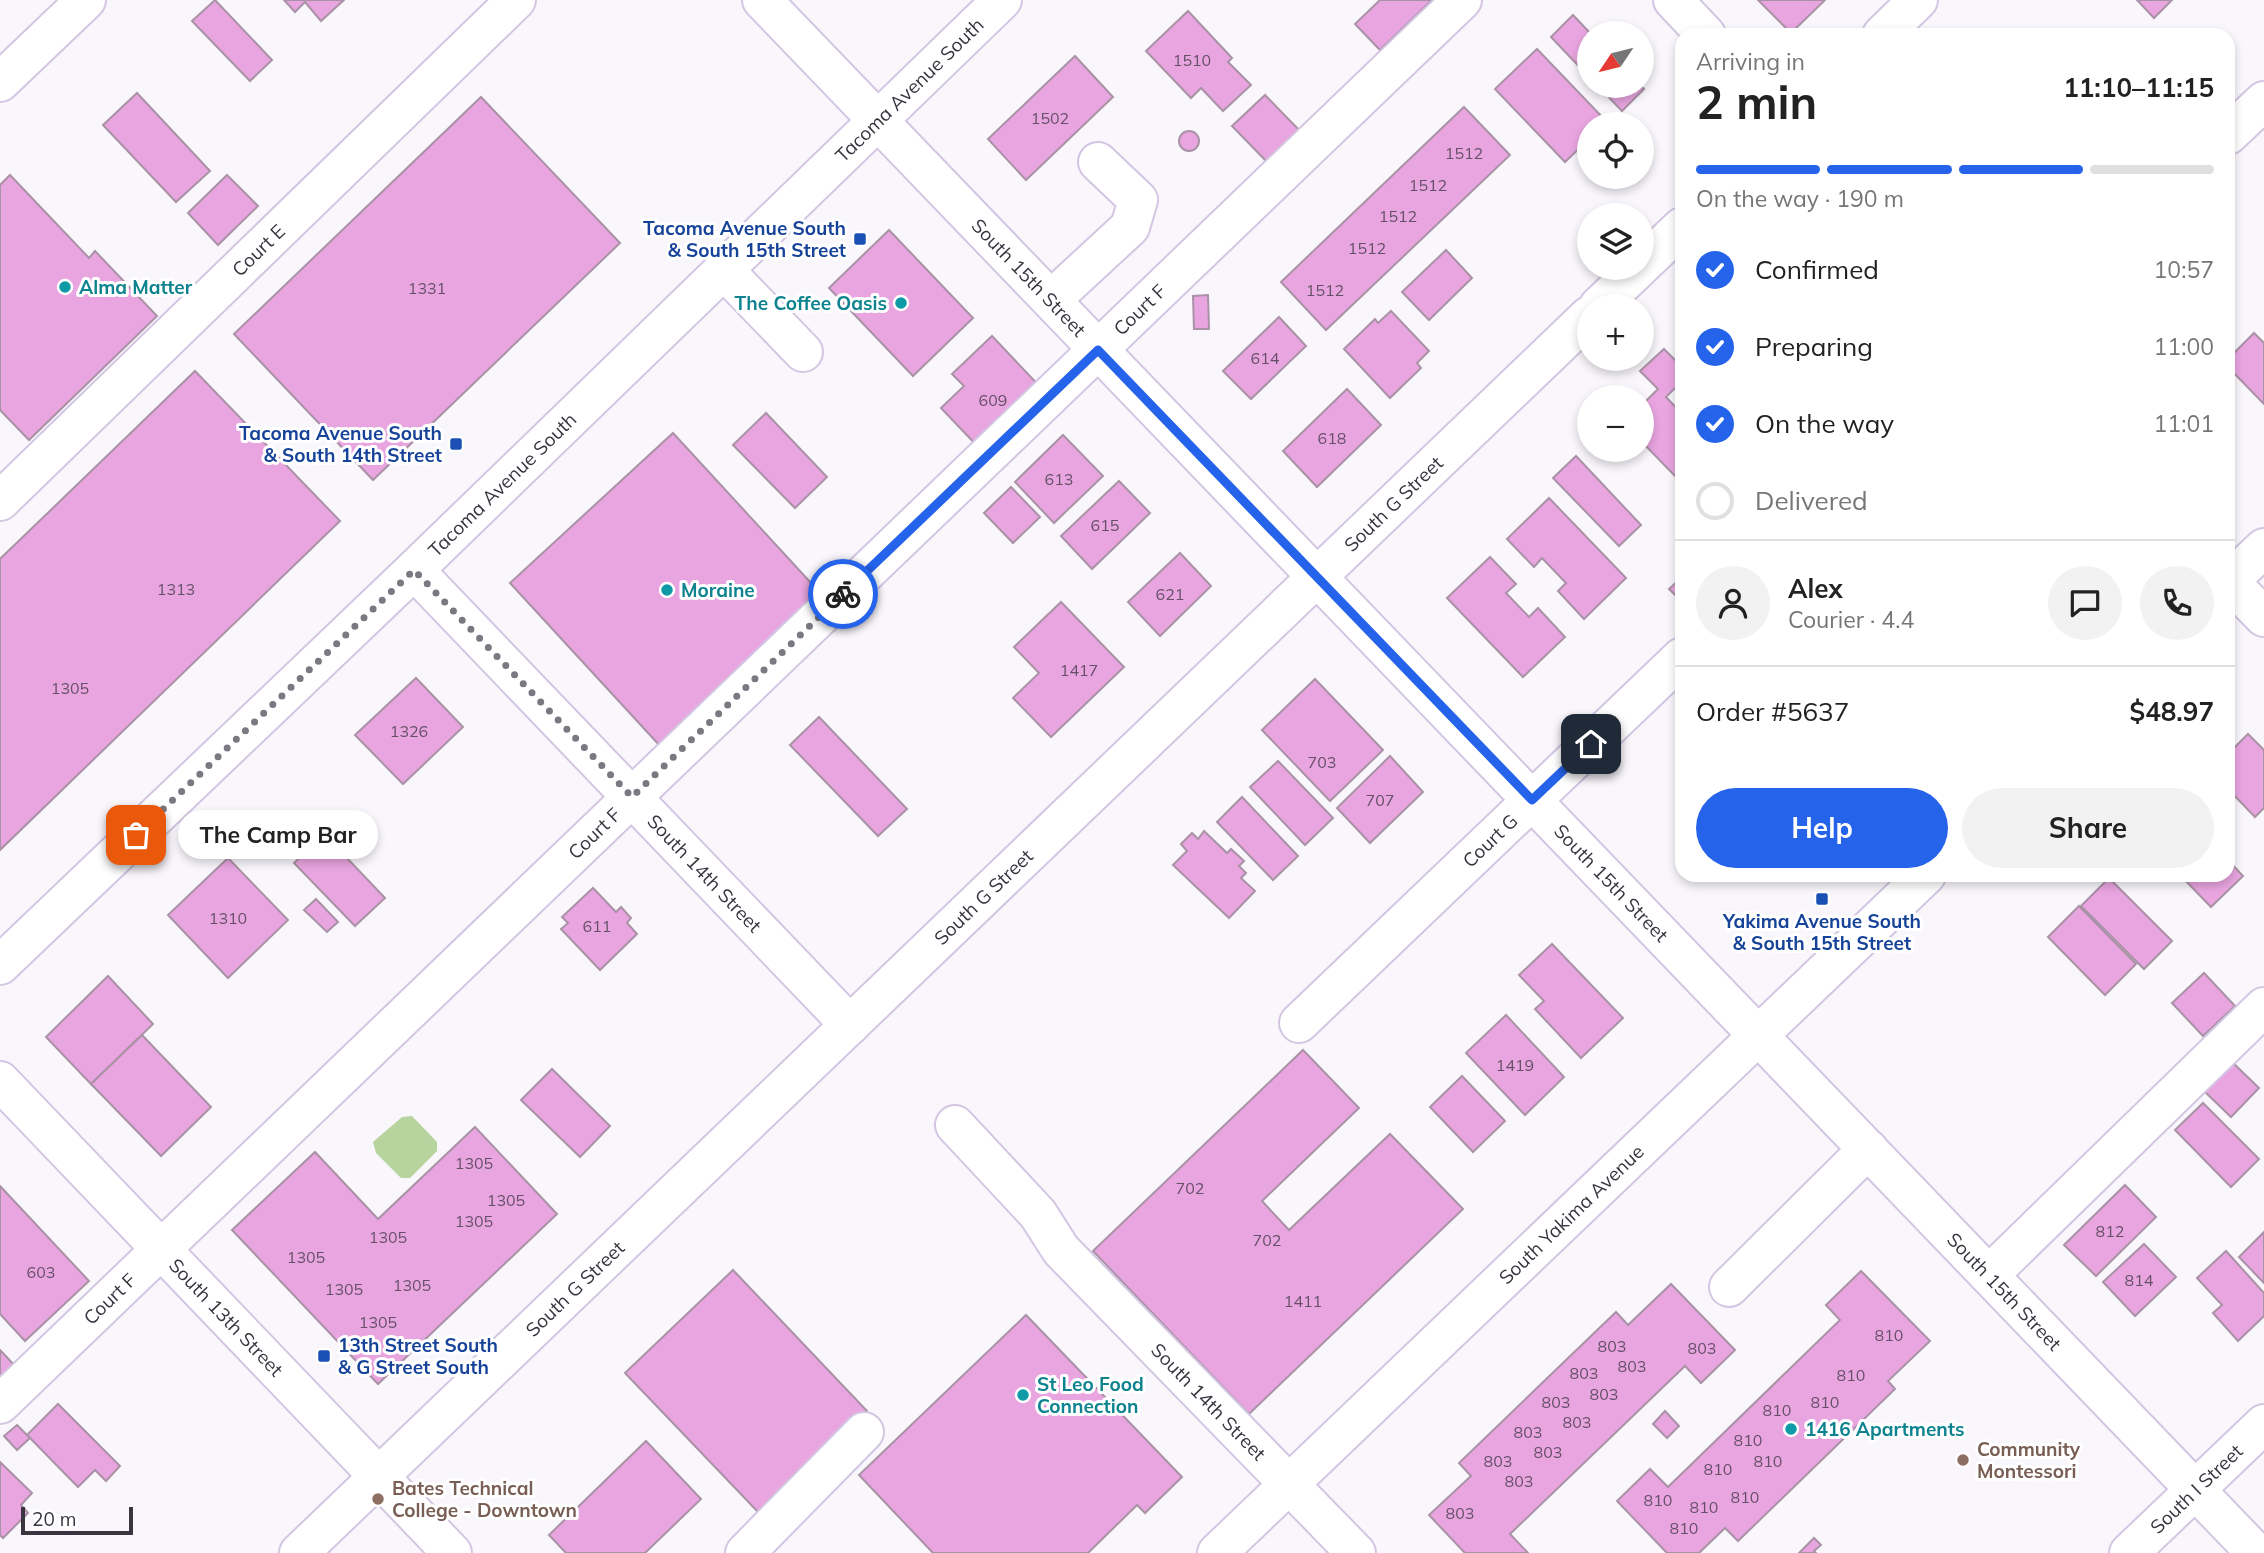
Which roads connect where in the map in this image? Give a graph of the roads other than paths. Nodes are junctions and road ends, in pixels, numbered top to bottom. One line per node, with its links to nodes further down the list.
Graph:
1 (86, 0): 10 (street)
2 (516, 0): 24 (street, Court E)
3 (762, 0): 12 (street, South 15th Street)
4 (1002, 0): 12 (street, Tacoma Avenue South)
5 (1462, 0): 22 (street, Court F)
6 (1673, 0): 8 (street)
7 (1918, 0): 9 (street)
8 (1699, 28)
9 (1889, 28)
10 (0, 82)
11 (2264, 101): 13 (street)
12 (877, 120): 17 (street, Tacoma Avenue South); 20 (street, South 15th Street)
13 (2235, 128)
14 (1098, 162): 20 (street)
15 (1675, 234): 16 (street)
16 (1654, 254)
17 (723, 269): 23 (street); 26 (street, Tacoma Avenue South)
18 (1626, 280): 19 (street)
19 (1612, 294)
20 (1051, 300): 22 (street, South 15th Street)
21 (1577, 328): 28 (street, South G Street)
22 (1098, 350): 28 (street, South 15th Street); 32 (street, Court F)
23 (803, 352)
24 (0, 501)
25 (2264, 548): 27 (street)
26 (414, 570): 32 (street, South 14th Street); 35 (street, Tacoma Avenue South)
27 (2235, 575)
28 (1318, 576): 33 (street, South 15th Street); 38 (street, South G Street)
29 (2235, 588): 30 (street)
30 (2264, 617)
31 (1675, 664): 33 (street, Court G)
32 (632, 797): 38 (street, South 14th Street); 43 (street, Court F)
33 (1532, 800): 37 (street, Court G); 39 (street, South 15th Street)
34 (1919, 882): 39 (street, South Yakima Avenue)
35 (0, 965)
36 (2264, 1007): 44 (street)
37 (1299, 1023)
38 (850, 1025): 49 (street, South G Street)
39 (1760, 1036): 42 (street, South 15th Street); 50 (street, South Yakima Avenue)
40 (0, 1081): 43 (street, South 13th Street)
41 (955, 1125): 50 (street, South 14th Street)
42 (1868, 1149): 44 (street, South 15th Street); 45 (street)
43 (160, 1250): 46 (street, Court F); 49 (street, South 13th Street)
44 (1989, 1275): 51 (street, South 15th Street)
45 (1729, 1287)
46 (0, 1404)
47 (2264, 1424): 51 (street, South I Street)
48 (864, 1432): 54 (street)
49 (379, 1476): 52 (street, South G Street); 53 (street, South 13th Street)
50 (1289, 1484): 55 (street, South Yakima Avenue); 56 (street, South 14th Street)
51 (2195, 1489): 57 (street, South I Street); 58 (street, South 15th Street)
52 (299, 1553)
53 (452, 1553)
54 (745, 1553)
55 (1217, 1553)
56 (1356, 1553)
57 (2129, 1553)
58 (2256, 1553)

